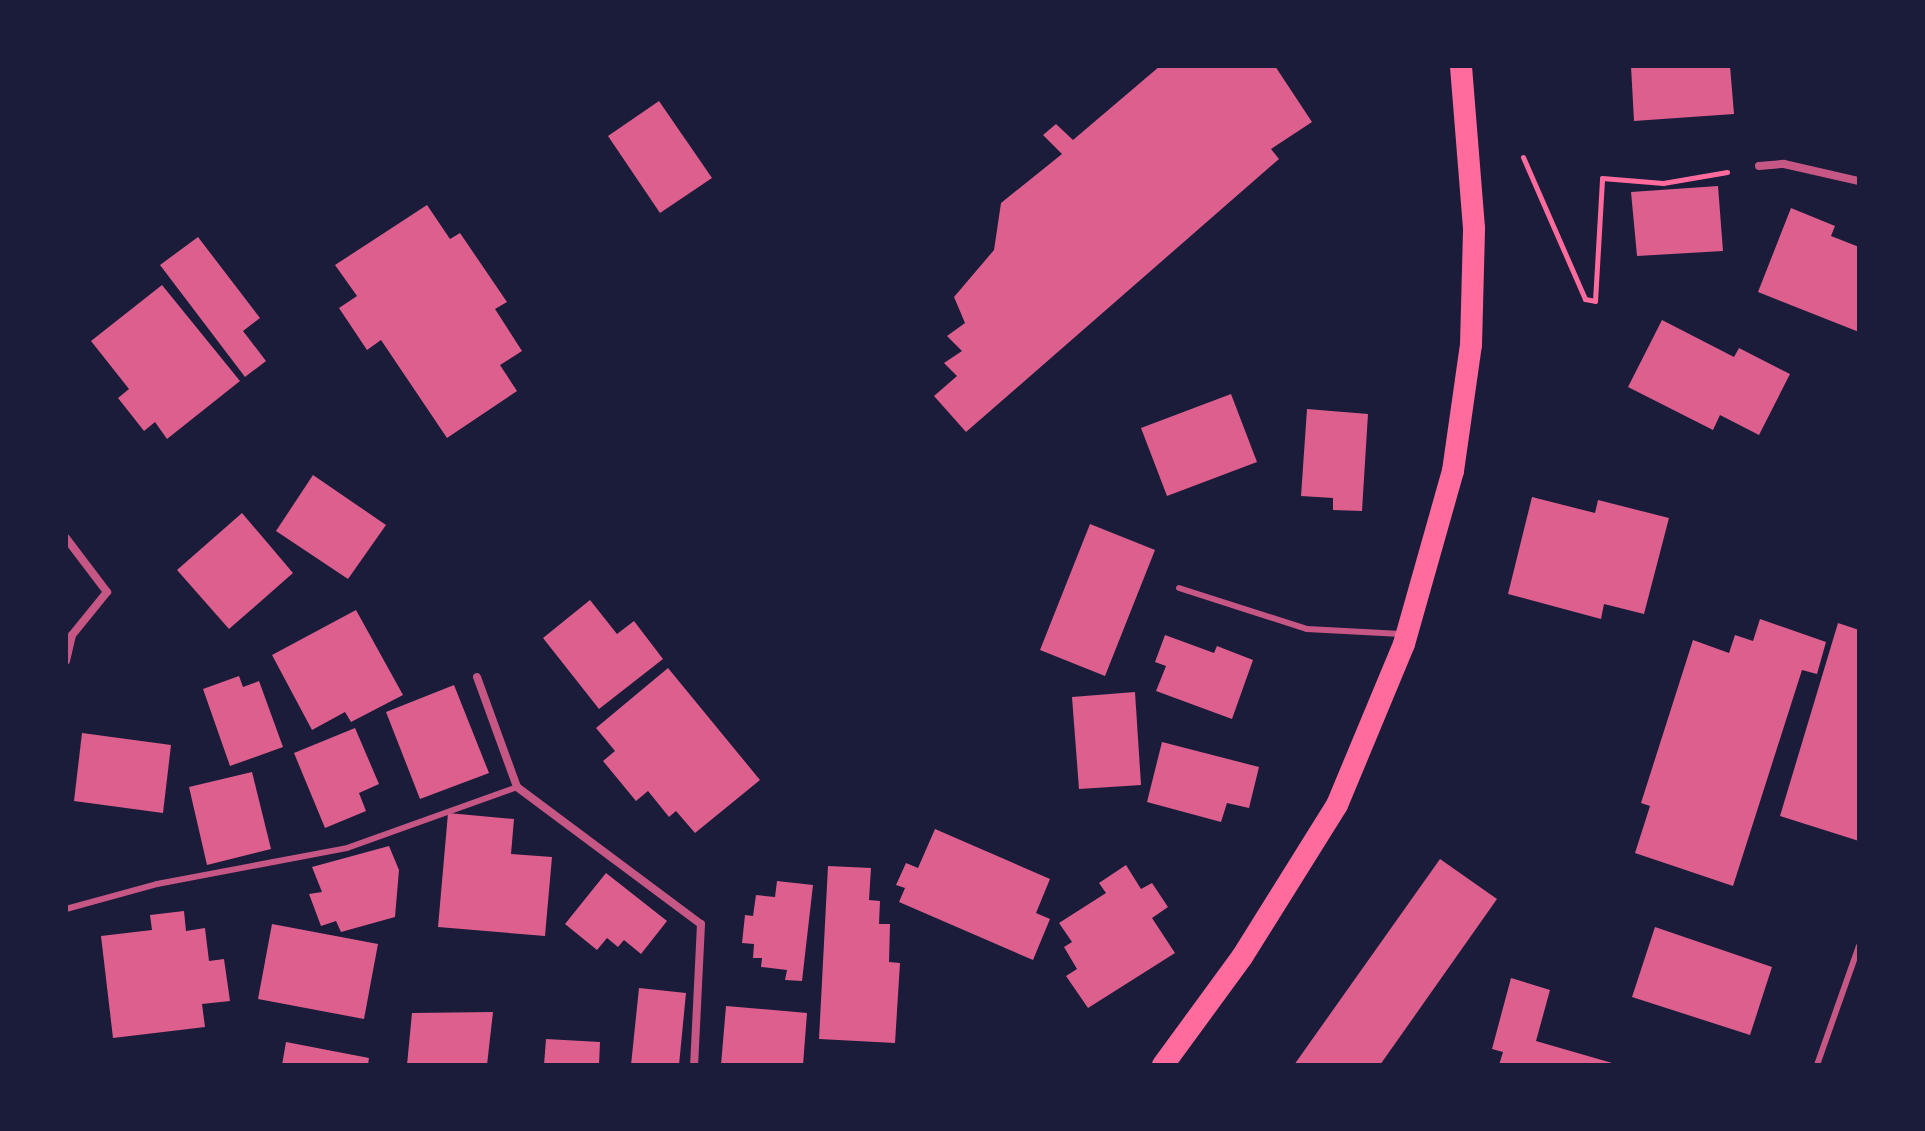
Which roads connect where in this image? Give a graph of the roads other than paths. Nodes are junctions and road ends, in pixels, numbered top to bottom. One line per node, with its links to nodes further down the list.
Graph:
1 (1461, 66): 6 (highway)
2 (1759, 166): 3 (street)
3 (1859, 181)
4 (66, 538): 7 (street)
5 (1179, 588): 6 (lane)
6 (1407, 634): 13 (highway)
7 (66, 660)
8 (477, 677): 9 (street)
9 (517, 787): 10 (lane); 12 (street)
10 (66, 909)
11 (1859, 946): 14 (lane)
12 (694, 1065)
13 (1163, 1065)
14 (1817, 1065)

